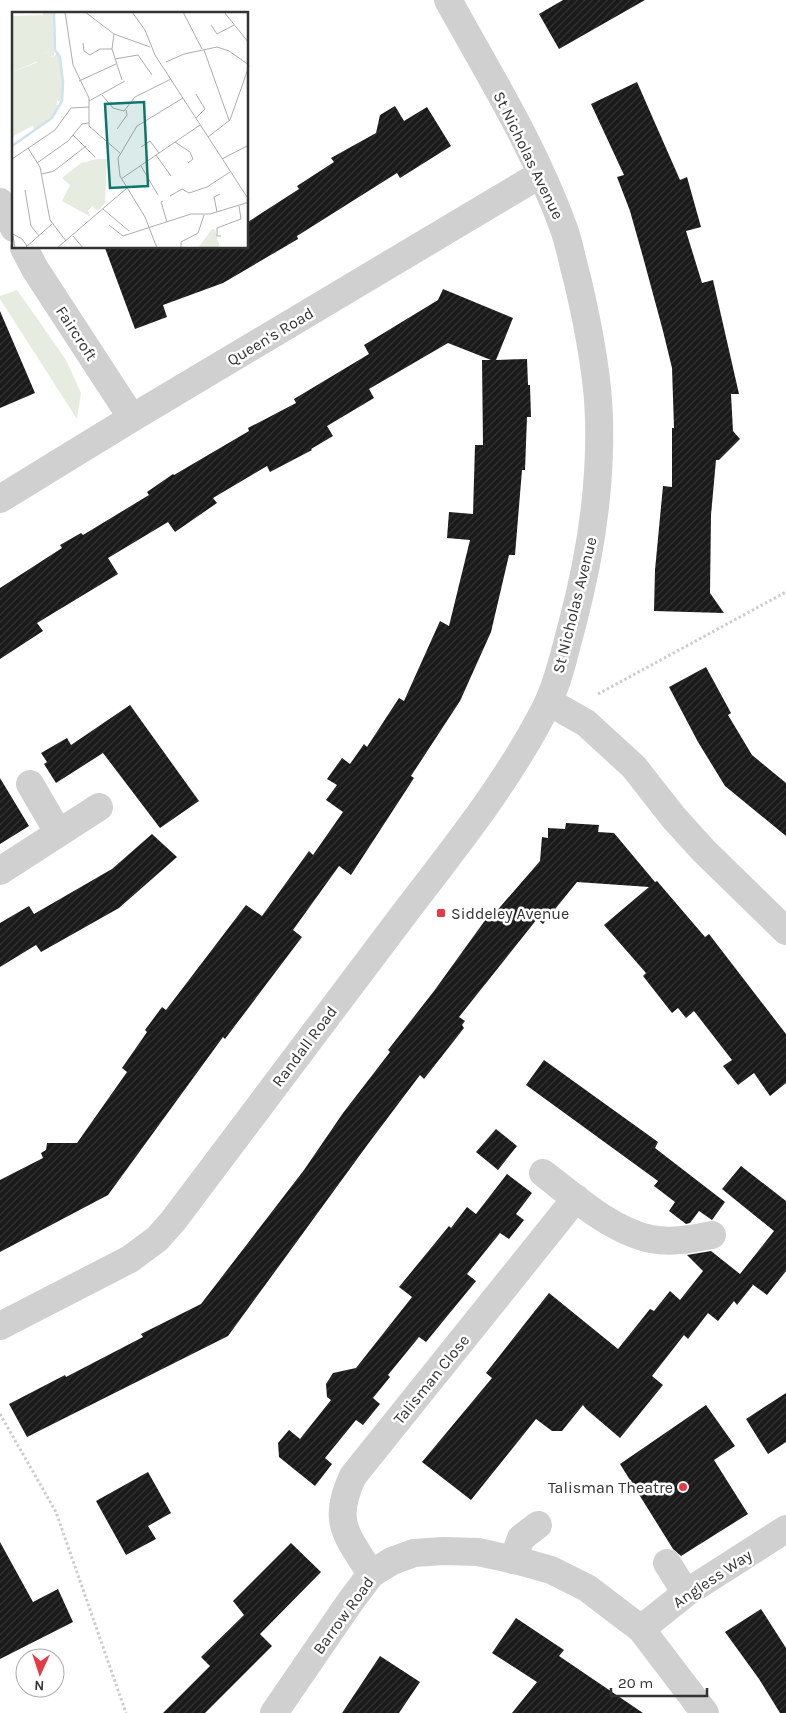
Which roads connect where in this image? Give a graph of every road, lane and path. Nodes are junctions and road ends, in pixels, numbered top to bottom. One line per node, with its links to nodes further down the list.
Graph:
1 (448, 0): 2 (street, St Nicholas Avenue)
2 (541, 174): 6 (street, Queen's Road); 9 (street, St Nicholas Avenue)
3 (0, 202): 4 (street)
4 (12, 224)
5 (25, 249): 6 (street, Faircroft)
6 (132, 418): 7 (street, Queen's Road)
7 (0, 499)
8 (786, 592): 9 (path)
9 (557, 706): 14 (street); 18 (street, Randall Road)
10 (30, 784): 12 (street)
11 (99, 807): 12 (street)
12 (58, 832): 13 (street)
13 (0, 871)
14 (786, 931)
15 (543, 1173): 16 (street)
16 (576, 1198): 17 (street); 24 (street, Talisman Close)
17 (712, 1234)
18 (0, 1326)
19 (0, 1414): 27 (path)
20 (538, 1525): 22 (street)
21 (786, 1529): 25 (street, Angless Way)
22 (513, 1560): 24 (street, Barrow Road); 26 (street, Barrow Road)
23 (666, 1563): 25 (street)
24 (371, 1574): 28 (street, Barrow Road)
25 (686, 1593): 26 (street, Angless Way)
26 (641, 1629): 29 (street, Barrow Road)
27 (126, 1713)
28 (274, 1713)
29 (705, 1713)

